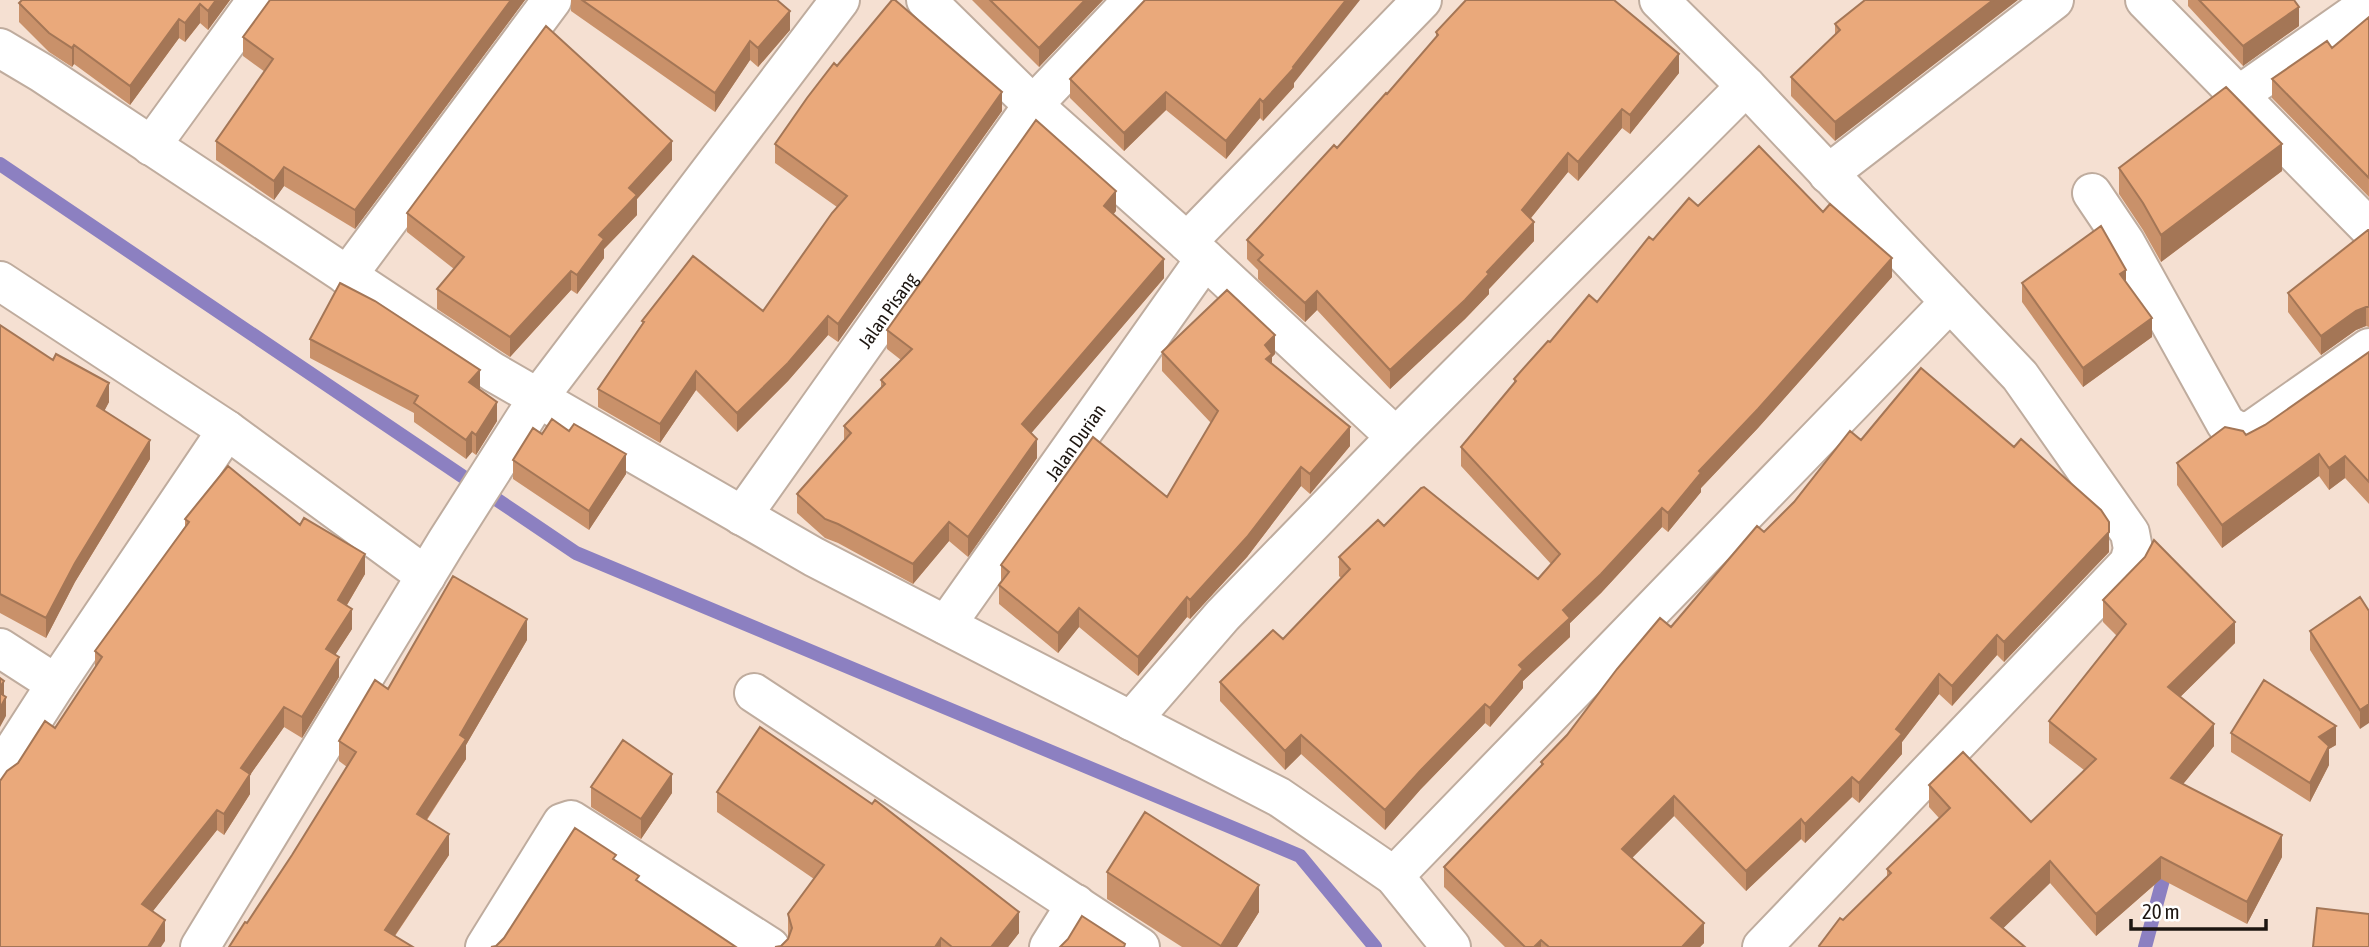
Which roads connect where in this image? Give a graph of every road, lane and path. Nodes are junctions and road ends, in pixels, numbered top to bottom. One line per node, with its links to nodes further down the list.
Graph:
1 (257, 0): 15 (street)
2 (552, 0): 20 (street)
3 (840, 0): 24 (street)
4 (926, 0): 14 (street)
5 (1133, 0): 14 (street, Jalan Pisang)
6 (1422, 0): 19 (street, Jalan Durian)
7 (1658, 0): 12 (street)
8 (2054, 0): 16 (street)
9 (2145, 0): 13 (street)
10 (2369, 4): 13 (street)
11 (0, 48): 15 (street)
12 (1746, 86): 16 (street); 26 (street)
13 (2239, 95): 18 (street)
14 (1033, 105): 19 (street); 27 (street, Jalan Pisang)
15 (150, 146): 20 (street)
16 (1828, 174): 22 (street)
17 (2092, 193): 23 (street)
18 (2369, 228)
19 (1196, 250): 26 (street); 29 (street, Jalan Durian)
20 (347, 276): 24 (street)
21 (0, 281): 25 (street)
22 (1950, 302): 35 (street); 43 (street)
23 (2369, 348)
24 (538, 398): 27 (street); 28 (street)
25 (227, 430): 28 (street); 31 (street)
26 (1396, 437): 33 (street)
27 (742, 516): 29 (street)
28 (426, 576): 37 (street)
29 (946, 625): 33 (street)
30 (0, 648): 31 (street)
31 (56, 684): 34 (street)
32 (754, 693): 36 (street)
33 (1131, 721): 35 (street)
34 (0, 771)
35 (1394, 876): 42 (street)
36 (1076, 904): 40 (street); 41 (street)
37 (200, 947)
38 (485, 947): 39 (street)
39 (771, 947)
40 (1049, 947)
41 (1140, 947)
42 (1451, 947)
43 (1762, 947)

